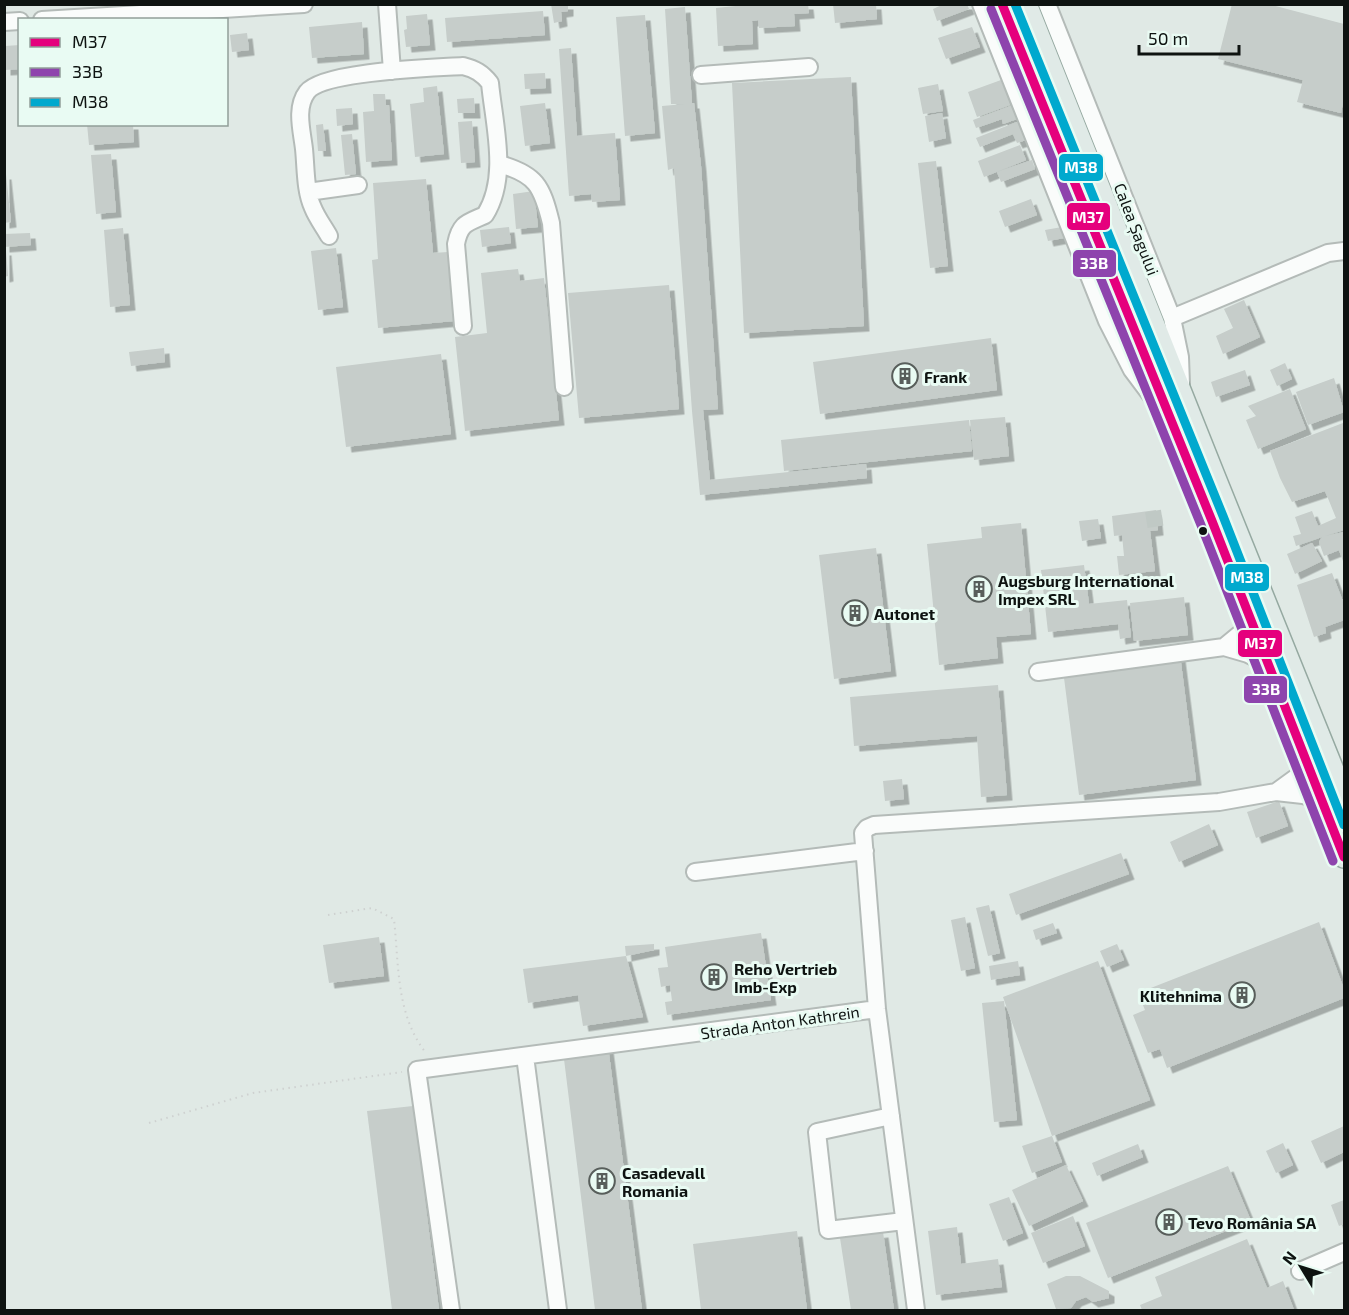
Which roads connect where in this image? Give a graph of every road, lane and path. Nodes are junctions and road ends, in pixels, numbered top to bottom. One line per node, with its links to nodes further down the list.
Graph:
1 (303, 4): 7 (street)
2 (387, 4): 9 (street)
3 (981, 4): 20 (street)
4 (1002, 4): 20 (main road)
5 (1026, 4): 19 (main road, Calea Șagului)
6 (1047, 4): 16 (street, Calea Șagului)
7 (75, 18)
8 (809, 67): 10 (street)
9 (392, 70): 11 (street); 13 (street)
10 (701, 75)
11 (499, 164): 17 (street); 18 (street)
12 (358, 185): 13 (street)
13 (308, 192): 14 (street)
14 (329, 236)
15 (1344, 251): 16 (street)
16 (1172, 318): 19 (street, Calea Șagului)
17 (463, 326)
18 (564, 387)
19 (1181, 391): 27 (main road, Calea Șagului)
20 (1168, 417): 21 (main road)
21 (1250, 619): 22 (street); 23 (main road)
22 (1224, 646): 23 (street); 24 (street)
23 (1268, 664): 25 (main road)
24 (1038, 672)
25 (1307, 763): 26 (street); 28 (main road)
26 (1276, 792): 28 (street); 29 (street)
27 (1344, 797)
28 (1322, 800): 30 (main road)
29 (865, 851): 31 (street); 33 (street)
30 (1344, 857)
31 (695, 872)
32 (328, 915): 35 (path)
33 (877, 1009): 34 (street, Strada Anton Kathrein); 37 (street, Strada Anton Kathrein)
34 (525, 1056): 35 (street, Strada Anton Kathrein); 43 (street)
35 (437, 1067): 36 (street, Strada Anton Kathrein)
36 (417, 1070): 38 (path); 42 (street)
37 (891, 1116): 39 (street, Strada Anton Kathrein); 39 (street)
38 (149, 1123)
39 (904, 1221): 44 (street, Strada Anton Kathrein)
40 (1344, 1252): 41 (street)
41 (1300, 1271)
42 (451, 1311)
43 (558, 1311)
44 (916, 1311)

